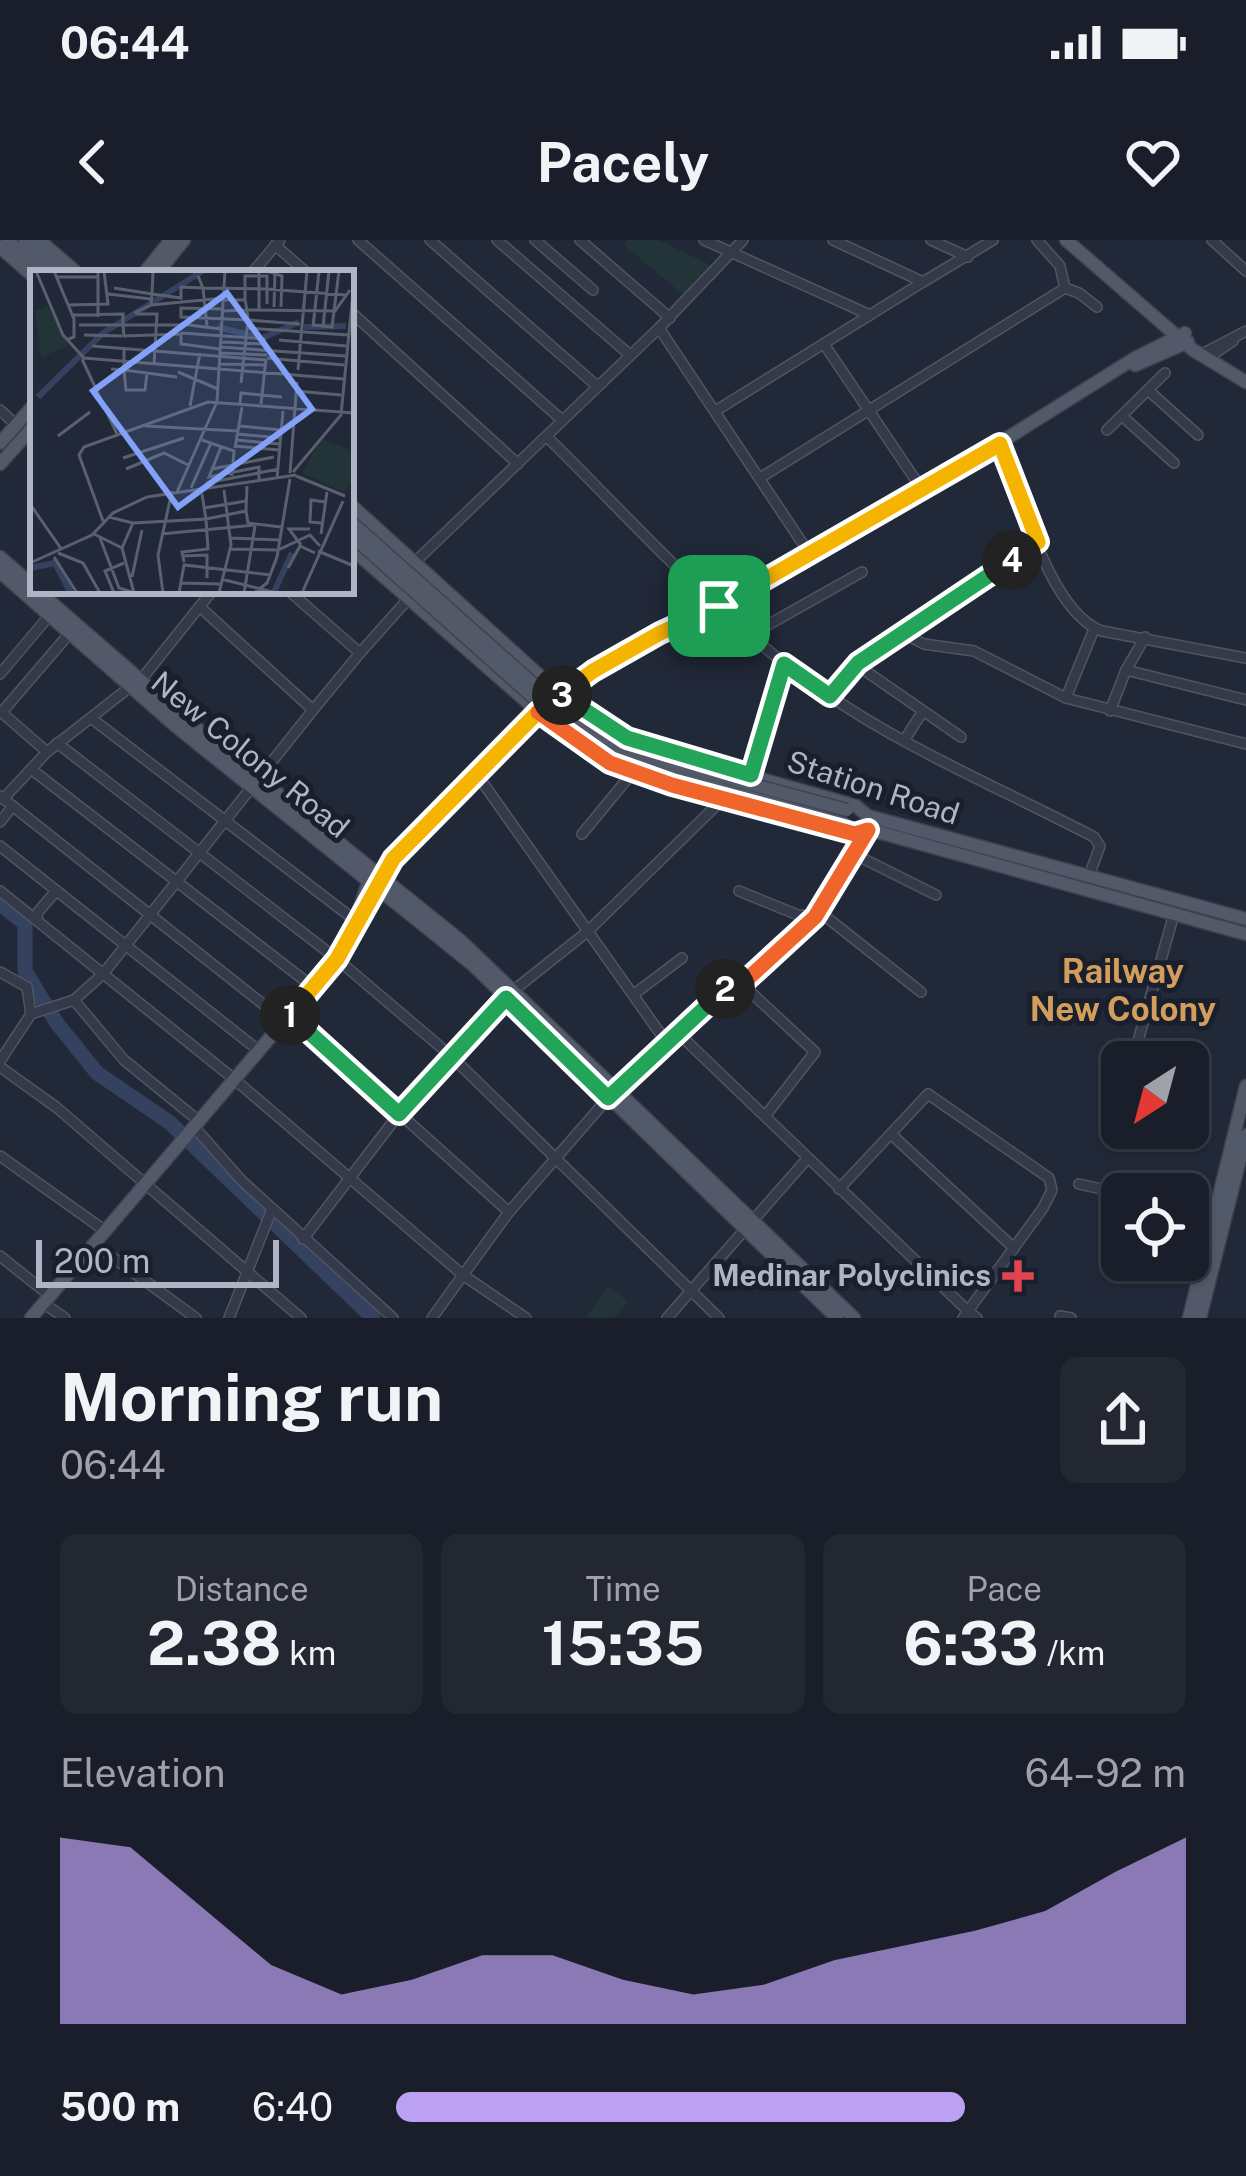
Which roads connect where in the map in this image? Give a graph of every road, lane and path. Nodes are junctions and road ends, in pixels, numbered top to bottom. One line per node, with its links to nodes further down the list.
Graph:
1 (7, 240): 24 (main road)
2 (25, 240): 25 (main road)
3 (39, 240): 26 (main road)
4 (172, 240): 27 (main road)
5 (184, 240): 28 (main road)
6 (358, 240): 54 (street)
7 (430, 240): 48 (street)
8 (497, 240): 44 (street)
9 (535, 240): 35 (street)
10 (580, 240): 39 (street)
11 (704, 240): 22 (street)
12 (743, 240): 22 (street)
13 (833, 240): 33 (street)
14 (931, 240): 23 (street)
15 (993, 240): 23 (street)
16 (1037, 240): 34 (street)
17 (1066, 240): 42 (main road)
18 (1077, 240): 42 (main road)
19 (1212, 240): 31 (street)
20 (278, 242): 29 (street); 30 (street)
21 (0, 247): 32 (main road)
22 (733, 254): 38 (street); 39 (street)
23 (968, 257): 33 (street)
24 (42, 270)
25 (60, 270)
26 (74, 270)
27 (147, 270)
28 (159, 270)
29 (255, 270)
30 (304, 270)
31 (1246, 271)
32 (30, 273)
33 (923, 282): 38 (street)
34 (1065, 288): 36 (street); 52 (street)
35 (593, 290)
36 (1097, 308)
37 (354, 315): 63 (street)
38 (870, 315): 43 (street)
39 (670, 317): 40 (street)
40 (659, 328): 44 (street); 51 (street)
41 (1241, 334): 45 (street)
42 (1185, 339): 45 (main road); 60 (main road)
43 (824, 344): 51 (street); 52 (street)
44 (630, 355): 48 (street)
45 (1206, 356): 47 (main road)
46 (1165, 373): 49 (street)
47 (1246, 378)
48 (597, 386): 54 (street)
49 (1149, 391): 53 (street); 57 (street)
50 (0, 410): 56 (street)
51 (717, 410): 64 (street)
52 (869, 410): 64 (street); 65 (street)
53 (1122, 416): 55 (street); 61 (street)
54 (562, 420): 58 (street)
55 (1107, 430)
56 (27, 432): 59 (main road); 62 (main road)
57 (1198, 435)
58 (547, 437): 63 (street); 81 (street)
59 (0, 443)
60 (1000, 444): 65 (main road); 69 (street)
61 (1174, 463)
62 (0, 464)
63 (518, 464): 73 (street)
64 (760, 478): 71 (street)
65 (923, 491): 71 (main road)
66 (354, 509): 73 (main road, Station Road)
67 (354, 525): 118 (main road, bridge)
68 (354, 539): 118 (main road, bridge)
69 (1038, 542): 84 (street); 85 (street)
70 (354, 551): 80 (main road)
71 (811, 556): 81 (main road)
72 (0, 557): 76 (main road, New Colony Road)
73 (416, 561): 96 (main road, Station Road)
74 (0, 572): 83 (main road, New Colony Road)
75 (862, 572): 87 (street)
76 (30, 584)
77 (41, 594): 95 (main road, New Colony Road)
78 (208, 594): 82 (street)
79 (292, 594): 89 (street)
80 (409, 598): 89 (street); 104 (main road)
81 (719, 606): 87 (street); 96 (main road)
82 (200, 607): 95 (street); 100 (street)
83 (49, 616): 86 (main road, New Colony Road); 94 (street)
84 (1094, 629): 88 (street); 98 (street)
85 (902, 633): 97 (street); 98 (street)
86 (69, 634): 95 (main road, New Colony Road); 103 (street)
87 (750, 635): 91 (street)
88 (1144, 637): 90 (street); 92 (street)
89 (360, 653): 100 (street)
90 (1246, 658)
91 (784, 664): 97 (street); 114 (street)
92 (1126, 670): 99 (street); 102 (street)
93 (867, 672): 101 (street)
94 (0, 674)
95 (134, 684): 105 (street); 115 (main road, New Colony Road)
96 (561, 695): 104 (street); 114 (main road, Station Road)
97 (830, 696): 107 (street)
98 (1066, 698): 102 (street)
99 (1246, 700)
100 (313, 710): 115 (street)
101 (923, 711): 106 (street); 107 (street)
102 (1110, 711): 109 (street)
103 (1, 712): 110 (street)
104 (538, 712): 112 (main road); 113 (main road)
105 (91, 718): 108 (street); 120 (street)
106 (962, 737)
107 (905, 739): 126 (street)
108 (57, 743): 110 (street); 124 (street)
109 (1246, 744)
110 (47, 752): 111 (street)
111 (31, 770): 117 (street); 128 (street)
112 (476, 772): 127 (main road); 139 (street)
113 (633, 772): 116 (main road); 122 (street)
114 (751, 775): 121 (main road, Station Road)
115 (255, 783): 120 (street); 127 (main road, New Colony Road)
116 (723, 799): 121 (main road); 139 (street)
117 (6, 801): 119 (street); 133 (street)
118 (846, 817): 121 (main road)
119 (0, 822)
120 (223, 822): 124 (street); 138 (street)
121 (868, 823): 125 (street); 126 (main road, Station Road); 134 (main road, Station Road)
122 (582, 834)
123 (0, 847): 129 (street)
124 (198, 852): 128 (street); 143 (street)
125 (854, 854): 132 (street); 135 (street)
126 (1089, 876): 136 (main road, Station Road)
127 (374, 880): 138 (main road); 149 (main road, New Colony Road)
128 (176, 882): 133 (street); 147 (street)
129 (56, 890): 137 (street); 141 (street)
130 (0, 891): 137 (street)
131 (739, 891): 135 (street)
132 (936, 895)
133 (151, 914): 141 (street); 153 (street)
134 (1174, 914): 140 (main road, Station Road); 155 (street)
135 (815, 917): 146 (street); 148 (street)
136 (1246, 919)
137 (37, 920): 145 (street)
138 (356, 921): 143 (main road)
139 (587, 932): 149 (street); 150 (street)
140 (1246, 934)
141 (126, 945): 145 (street); 157 (street)
142 (682, 958): 150 (street)
143 (337, 959): 147 (main road); 158 (street)
144 (0, 972): 152 (street)
145 (103, 974): 151 (street); 160 (street)
146 (742, 984): 154 (street); 164 (street)
147 (313, 988): 153 (main road)
148 (921, 992)
149 (510, 994): 158 (street); 162 (main road, New Colony Road)
150 (633, 995): 156 (street)
151 (74, 1000): 152 (street); 165 (street)
152 (31, 1014): 159 (street)
153 (286, 1017): 157 (main road); 163 (street)
154 (679, 1034): 156 (street); 164 (street)
155 (1138, 1041)
156 (668, 1043): 162 (street)
157 (258, 1050): 160 (main road)
158 (450, 1054): 163 (street); 169 (street)
159 (0, 1064): 172 (street)
160 (233, 1079): 165 (main road); 171 (street)
161 (1246, 1086): 178 (main road)
162 (611, 1094): 169 (street); 180 (main road, New Colony Road)
163 (399, 1114): 171 (street); 176 (street)
164 (766, 1115): 170 (street)
165 (192, 1130): 172 (main road); 179 (street)
166 (892, 1134): 174 (street); 184 (street); 184 (street)
167 (1246, 1135): 204 (main road)
168 (0, 1156): 181 (street)
169 (553, 1158): 176 (street); 188 (street)
170 (807, 1159): 174 (street); 180 (street)
171 (348, 1178): 182 (street); 187 (street)
172 (144, 1184): 181 (main road); 186 (street)
173 (1079, 1184): 175 (street)
174 (839, 1189): 190 (street)
175 (1101, 1189)
176 (509, 1212): 187 (street)
177 (1209, 1213): 178 (street)
178 (1215, 1214): 203 (main road)
179 (270, 1215): 182 (street); 186 (street)
180 (749, 1226): 188 (street); 201 (main road, New Colony Road); 202 (main road, New Colony Road)
181 (104, 1230): 183 (main road)
182 (303, 1239): 196 (street)
183 (93, 1243): 189 (main road); 193 (street)
184 (1014, 1248): 190 (street)
185 (0, 1256): 189 (street)
186 (248, 1271): 194 (street); 195 (street)
187 (464, 1275): 197 (street); 198 (street)
188 (691, 1291): 199 (street); 200 (street)
189 (46, 1299): 191 (main road); 192 (street)
190 (970, 1316)
191 (31, 1318)
192 (65, 1318)
193 (196, 1318)
194 (230, 1318)
195 (301, 1318)
196 (393, 1318)
197 (432, 1318)
198 (526, 1318)
199 (667, 1318)
200 (718, 1318)
201 (837, 1318)
202 (854, 1318)
203 (1189, 1318)
204 (1199, 1318)

